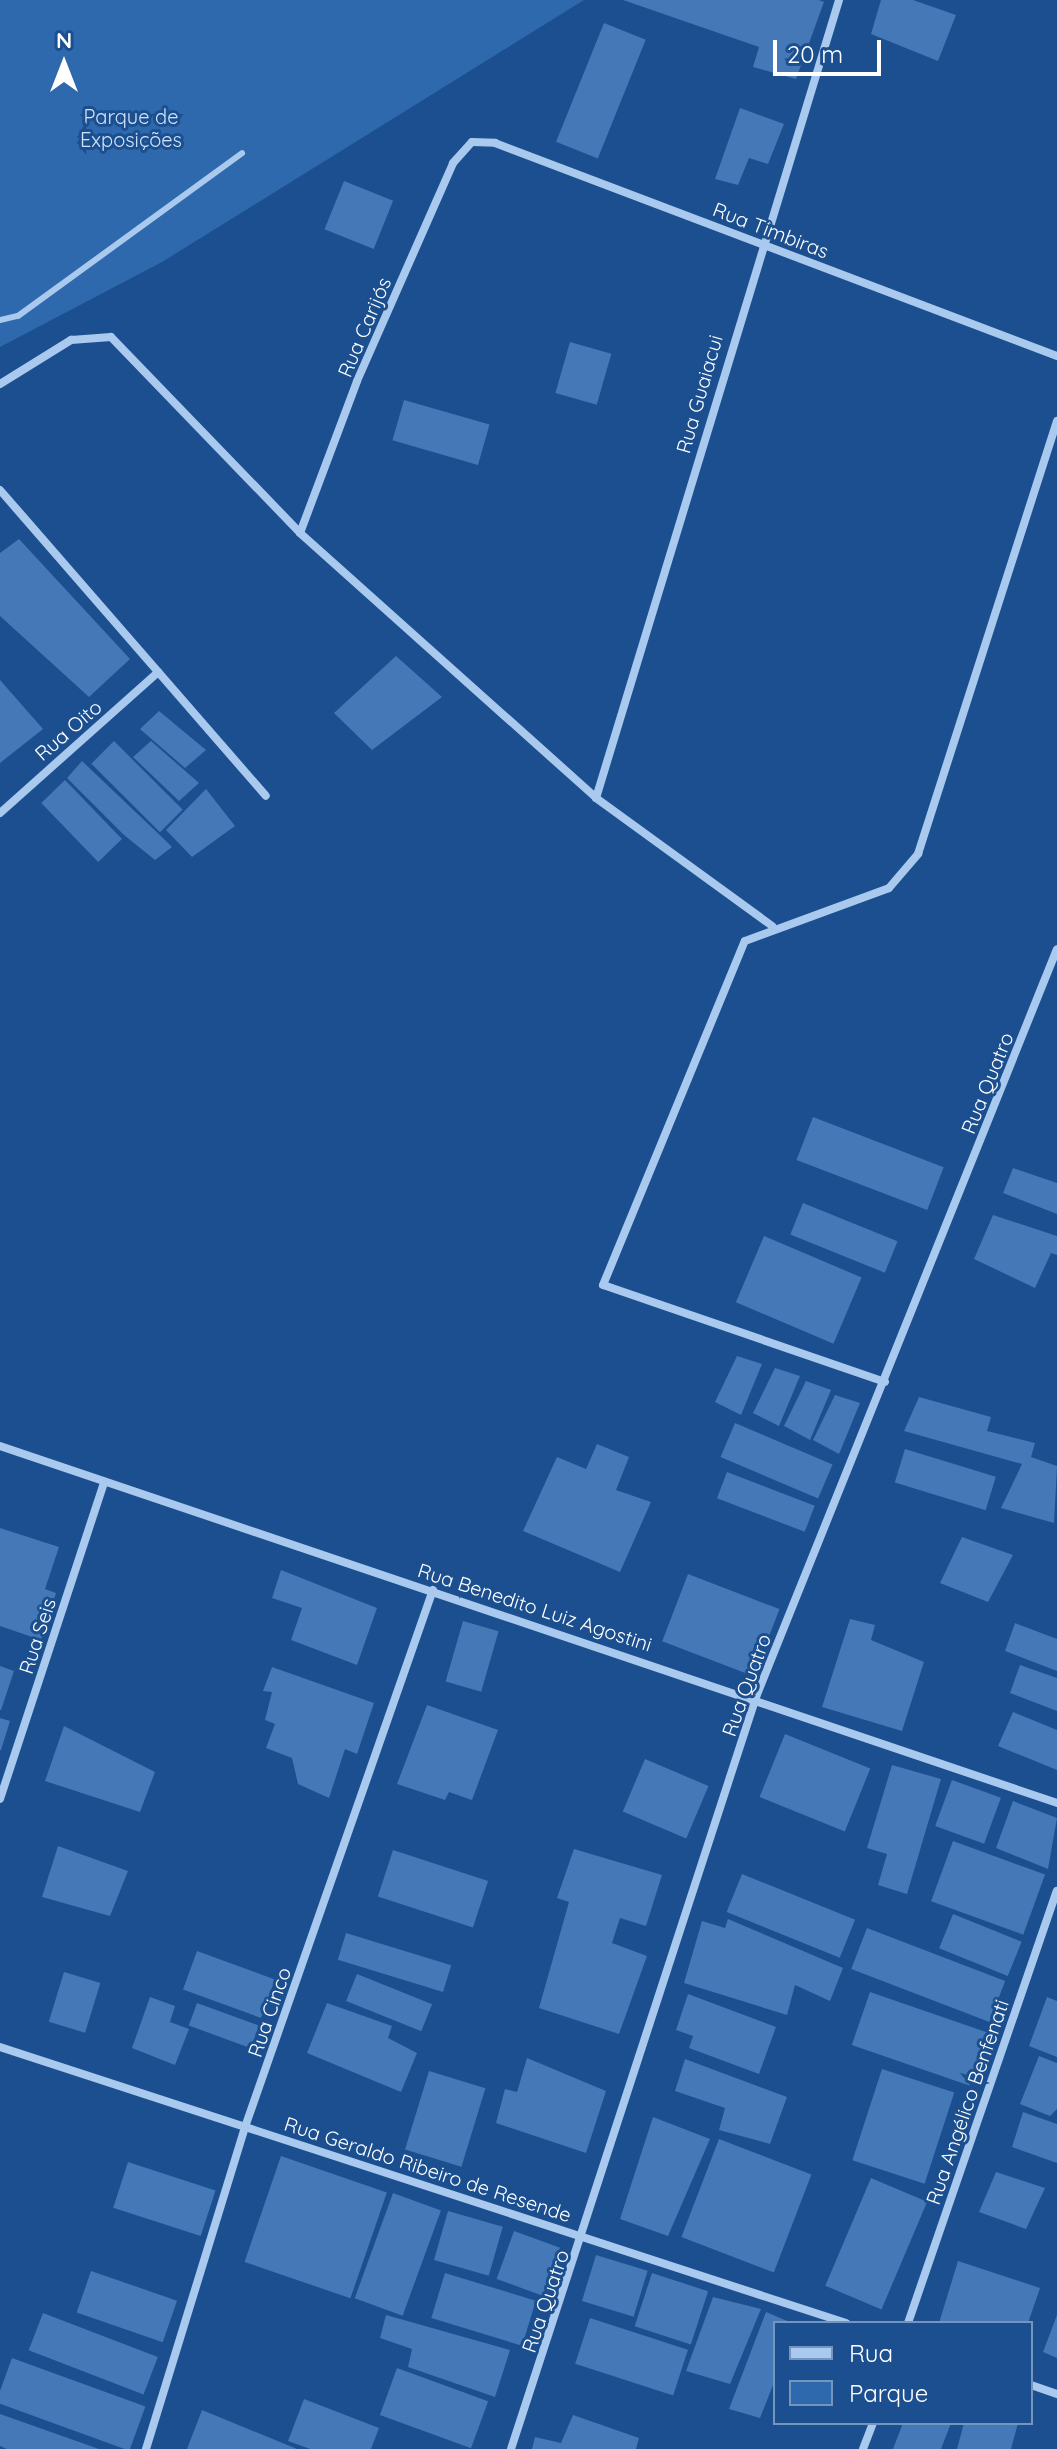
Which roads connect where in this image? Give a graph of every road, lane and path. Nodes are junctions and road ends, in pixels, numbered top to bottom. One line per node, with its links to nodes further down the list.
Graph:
1 (839, 0): 4 (street, Rua Guaiacui)
2 (472, 142): 4 (street, Rua Timbiras); 10 (street, Rua Carijós)
3 (242, 153): 5 (lane)
4 (759, 243): 6 (street, Rua Timbiras); 14 (street, Rua Guaiacui)
5 (0, 320)
6 (1057, 356)
7 (0, 384): 10 (street)
8 (1057, 421): 17 (street)
9 (0, 490): 11 (street)
10 (300, 533): 14 (street)
11 (158, 672): 12 (street); 15 (street, Rua Oito)
12 (266, 796)
13 (0, 797): 15 (street)
14 (596, 798): 17 (street)
15 (11, 801): 16 (street, Rua Oito)
16 (0, 813)
17 (772, 926): 19 (street)
18 (1057, 949): 19 (street, Rua Quatro)
19 (885, 1382): 23 (street, Rua Quatro)
20 (0, 1446): 21 (street, Rua Benedito Luiz Agostini)
21 (104, 1482): 22 (street, Rua Benedito Luiz Agostini); 24 (street, Rua Seis)
22 (433, 1590): 23 (street, Rua Benedito Luiz Agostini); 28 (street, Rua Cinco)
23 (756, 1697): 25 (street, Rua Benedito Luiz Agostini); 29 (street, Rua Quatro)
24 (0, 1799)
25 (1057, 1803)
26 (1057, 1891): 31 (street, Rua Angélico Benfenati)
27 (0, 2047): 28 (street, Rua Geraldo Ribeiro de Resende)
28 (245, 2127): 29 (street, Rua Geraldo Ribeiro de Resende); 35 (street, Rua Cinco)
29 (585, 2236): 30 (street, Rua Geraldo Ribeiro de Resende); 36 (street, Rua Quatro)
30 (840, 2321)
31 (909, 2321)
32 (1033, 2386): 33 (street)
33 (1057, 2394)
34 (872, 2425): 37 (street)
35 (146, 2449)
36 (511, 2449)
37 (863, 2449)

